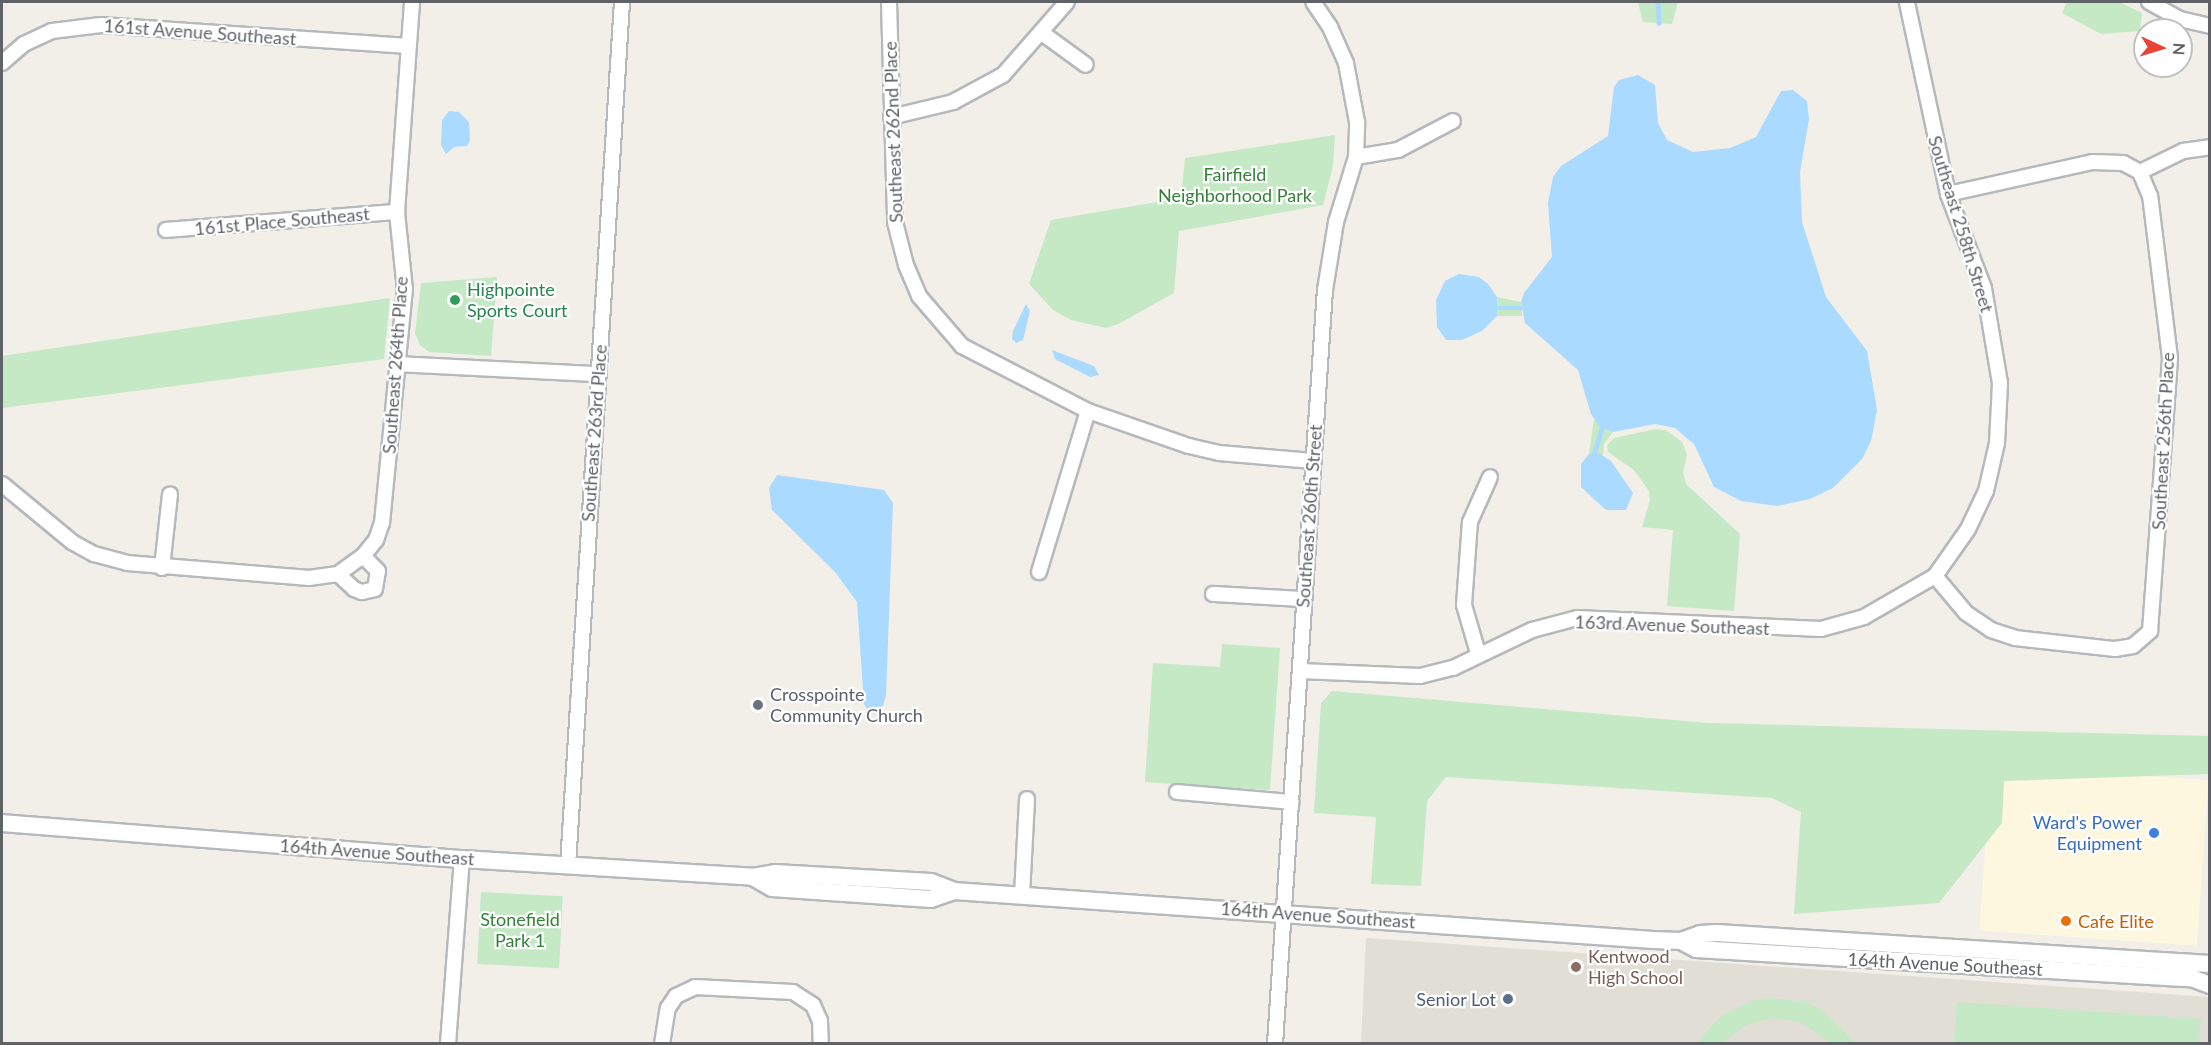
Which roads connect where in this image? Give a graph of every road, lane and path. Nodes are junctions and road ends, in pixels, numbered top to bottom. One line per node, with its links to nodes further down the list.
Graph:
1 (412, 2): 10 (street, Southeast 264th Place)
2 (622, 2): 22 (street, Southeast 263rd Place)
3 (889, 2): 13 (street, Southeast 262nd Place)
4 (1067, 2): 9 (street)
5 (1313, 2): 16 (street, Southeast 260th Street)
6 (1907, 2): 18 (street, Southeast 258th Street)
7 (2149, 2): 8 (street)
8 (2210, 26)
9 (1042, 33): 12 (street); 13 (street)
10 (408, 46): 11 (street, 161st Avenue Southeast); 19 (street, Southeast 264th Place)
11 (2, 63)
12 (1086, 65)
13 (891, 117): 23 (street, Southeast 262nd Place)
14 (1453, 121): 16 (street)
15 (2210, 147): 17 (street)
16 (1356, 157): 24 (street, Southeast 260th Street)
17 (2140, 172): 18 (street); 32 (street, Southeast 256th Place)
18 (1948, 194): 32 (street, Southeast 258th Street)
19 (397, 212): 20 (street, 161st Place Southeast); 21 (street, Southeast 264th Place)
20 (166, 230)
21 (398, 364): 22 (street); 28 (street, Southeast 264th Place)
22 (597, 374): 42 (street, Southeast 263rd Place)
23 (1088, 411): 24 (street, Southeast 262nd Place); 31 (street)
24 (1313, 461): 34 (street, Southeast 260th Street)
25 (1490, 477): 35 (street)
26 (2, 484): 29 (street)
27 (170, 494): 29 (street)
28 (363, 556): 30 (street, Southeast 264th Place); 30 (street)
29 (162, 568): 30 (street)
30 (342, 572)
31 (1039, 572)
32 (1935, 576): 35 (street, 163rd Avenue Southeast)
33 (1213, 594): 34 (street)
34 (1304, 600): 36 (street, Southeast 260th Street)
35 (1478, 653): 36 (street, 163rd Avenue Southeast)
36 (1300, 671): 39 (street, Southeast 260th Street)
37 (1177, 792): 39 (street)
38 (1027, 799): 43 (street)
39 (1292, 802): 44 (street, Southeast 260th Street)
40 (2, 823): 41 (street, 164th Avenue Southeast)
41 (462, 859): 42 (street, 164th Avenue Southeast); 48 (street)
42 (568, 865): 43 (street, 164th Avenue Southeast)
43 (1022, 895): 44 (street, 164th Avenue Southeast)
44 (1285, 913): 45 (street, 164th Avenue Southeast); 51 (street, Southeast 260th Street)
45 (1682, 941): 46 (street, 164th Avenue Southeast); 47 (street, 164th Avenue Southeast)
46 (2210, 964)
47 (2210, 985)
48 (448, 1044)
49 (662, 1044): 50 (street)
50 (821, 1044)
51 (1275, 1044)

